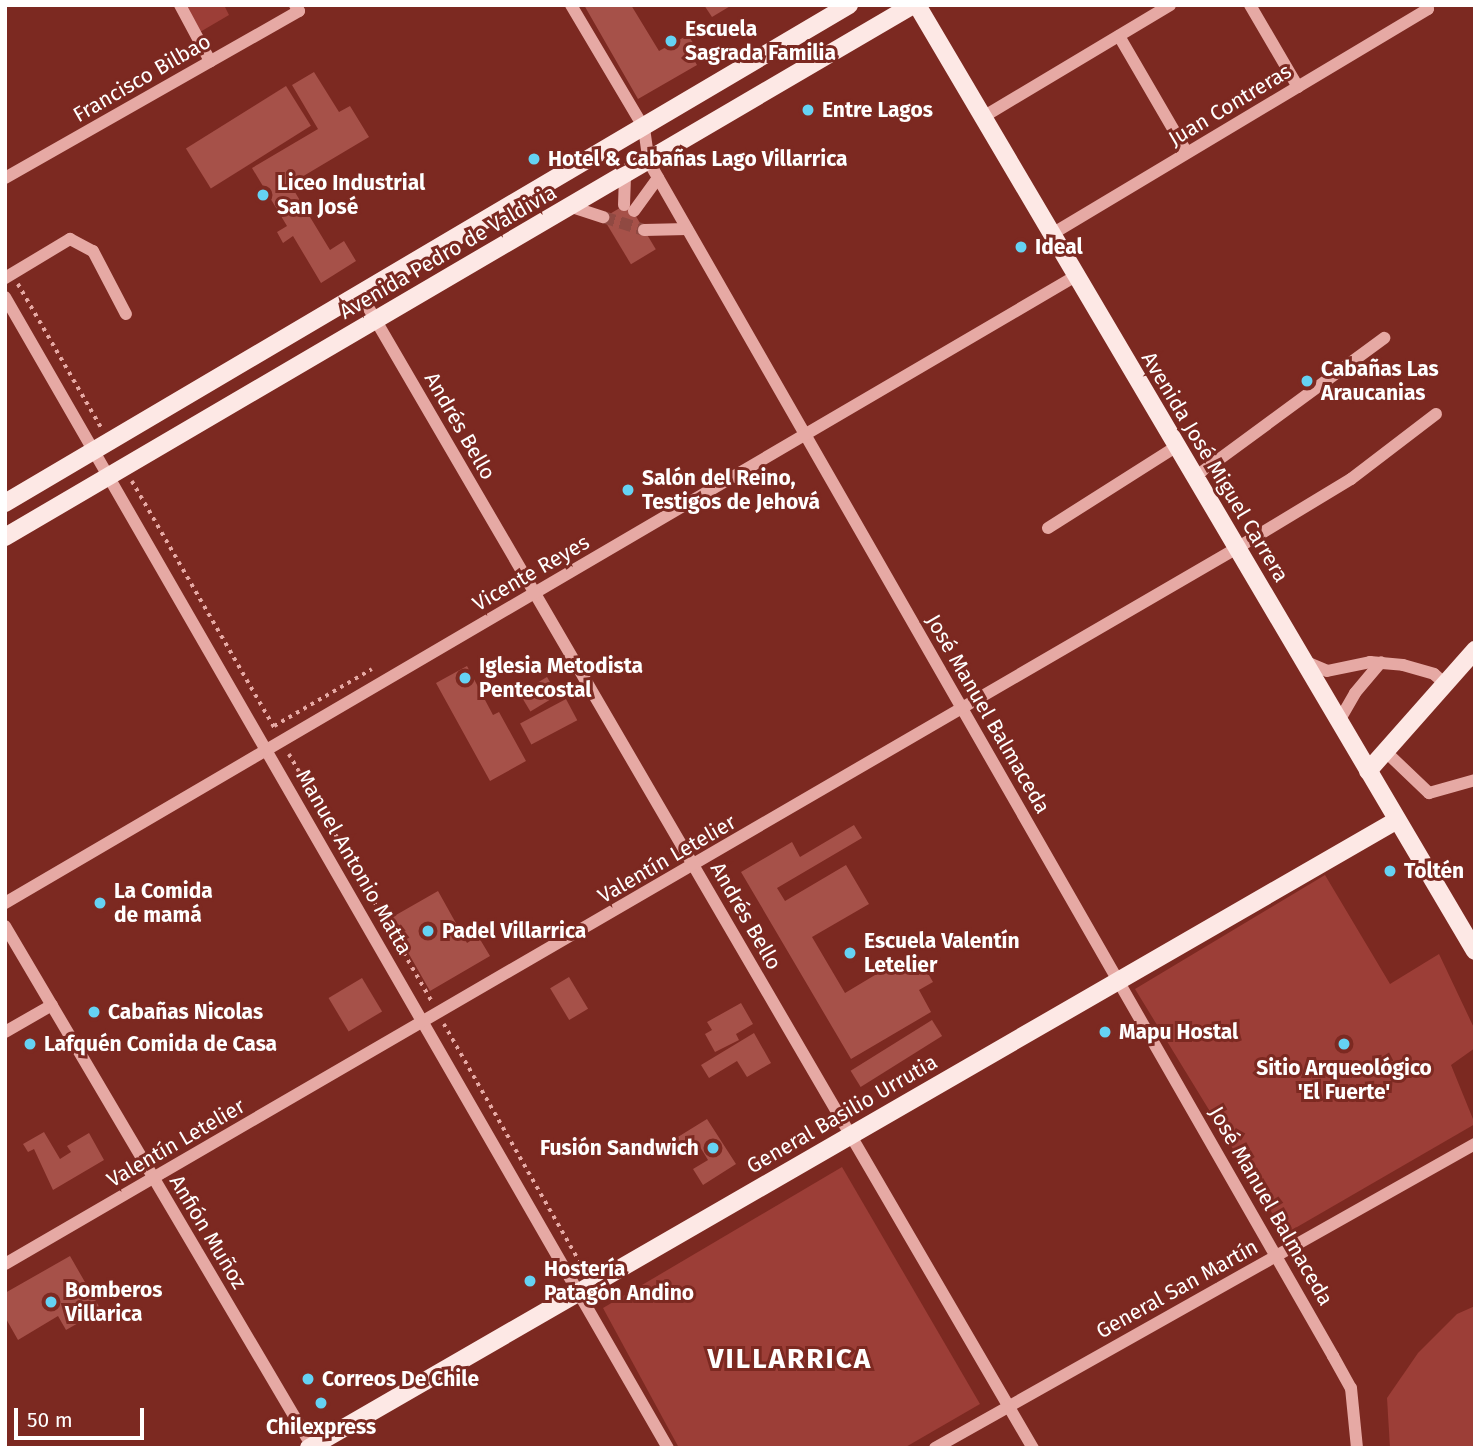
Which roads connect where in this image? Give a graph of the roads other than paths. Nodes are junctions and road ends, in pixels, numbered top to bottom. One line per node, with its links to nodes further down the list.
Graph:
1 (180, 5): 10 (street)
2 (571, 5): 13 (street, José Manuel Balmaceda)
3 (849, 5): 13 (main road, Avenida Pedro de Valdivia)
4 (915, 5): 12 (main road, Avenida José Miguel Carrera); 15 (main road, Avenida Pedro de Valdivia)
5 (1170, 5): 9 (street)
6 (1250, 5): 11 (street)
7 (1427, 7): 11 (street, Juan Contreras)
8 (297, 8): 10 (street, Francisco Bilbao)
9 (1119, 36): 12 (street); 14 (street)
10 (211, 61): 17 (street, Francisco Bilbao)
11 (1298, 87): 14 (street, Juan Contreras)
12 (983, 117): 23 (main road, Avenida José Miguel Carrera)
13 (644, 128): 15 (street, José Manuel Balmaceda); 26 (main road, Avenida Pedro de Valdivia)
14 (1186, 153): 23 (street, Juan Contreras)
15 (649, 162): 16 (main road, Avenida Pedro de Valdivia); 18 (street, José Manuel Balmaceda)
16 (625, 176): 18 (street); 19 (main road, Avenida Pedro de Valdivia)
17 (5, 178)
18 (658, 178): 21 (street, José Manuel Balmaceda)
19 (572, 206): 20 (street); 29 (main road, Avenida Pedro de Valdivia)
20 (603, 217)
21 (687, 229): 22 (street); 32 (street, José Manuel Balmaceda)
22 (644, 230)
23 (1052, 234): 25 (main road, Avenida José Miguel Carrera)
24 (9, 276): 28 (street)
25 (1076, 276): 32 (street, Vicente Reyes); 33 (main road, Avenida José Miguel Carrera)
26 (361, 295): 29 (street, Andrés Bello); 34 (main road, Avenida Pedro de Valdivia)
27 (5, 297): 34 (street, Manuel Antonio Matta)
28 (126, 314)
29 (376, 320): 35 (main road, Avenida Pedro de Valdivia); 41 (street, Andrés Bello)
30 (1384, 338): 36 (street)
31 (1436, 414): 40 (street, Valentín Letelier)
32 (805, 434): 41 (street, Vicente Reyes); 46 (street, José Manuel Balmaceda)
33 (1177, 446): 36 (main road, Avenida José Miguel Carrera); 38 (street)
34 (102, 447): 35 (street, Manuel Antonio Matta); 37 (main road, Avenida Pedro de Valdivia)
35 (117, 474): 39 (main road, Avenida Pedro de Valdivia); 48 (street, Manuel Antonio Matta)
36 (1195, 477): 40 (main road, Avenida José Miguel Carrera)
37 (5, 503)
38 (1048, 528)
39 (5, 537)
40 (1237, 548): 43 (main road, Avenida José Miguel Carrera); 46 (street, Valentín Letelier)
41 (535, 593): 48 (street, Vicente Reyes); 53 (street, Andrés Bello)
42 (1475, 650): 45 (main road)
43 (1304, 661): 44 (street); 47 (main road, Avenida José Miguel Carrera)
44 (1381, 662): 45 (street); 47 (street)
45 (1445, 684): 49 (main road)
46 (962, 708): 53 (street, Valentín Letelier); 57 (street, José Manuel Balmaceda)
47 (1339, 721): 50 (main road, Avenida José Miguel Carrera)
48 (267, 750): 54 (street, Vicente Reyes); 59 (street, Manuel Antonio Matta)
49 (1385, 751): 50 (main road); 51 (street)
50 (1368, 771): 52 (main road, Avenida José Miguel Carrera)
51 (1475, 780)
52 (1397, 820): 56 (main road, Avenida José Miguel Carrera); 57 (main road, General Basilio Urrutia)
53 (694, 866): 59 (street, Valentín Letelier); 61 (street, Andrés Bello)
54 (5, 903)
55 (5, 926): 58 (street, Anfión Muñoz)
56 (1475, 951)
57 (1118, 979): 61 (main road, General Basilio Urrutia); 64 (street, José Manuel Balmaceda)
58 (52, 1005): 60 (street); 63 (street, Anfión Muñoz)
59 (425, 1022): 63 (street, Valentín Letelier); 66 (street, Manuel Antonio Matta)
60 (5, 1032)
61 (852, 1136): 66 (main road, General Basilio Urrutia); 67 (street, Andrés Bello)
62 (1475, 1144): 64 (street, General San Martín)
63 (154, 1177): 65 (street, Valentín Letelier); 68 (street, Anfión Muñoz)
64 (1278, 1255): 67 (street, General San Martín); 72 (street, José Manuel Balmaceda)
65 (5, 1264)
66 (586, 1288): 68 (main road, General Basilio Urrutia); 69 (street, Manuel Antonio Matta)
67 (1008, 1406): 70 (street, General San Martín); 71 (street, Andrés Bello)
68 (311, 1447)
69 (668, 1448)
70 (935, 1448)
71 (1033, 1448)
72 (1357, 1448)

